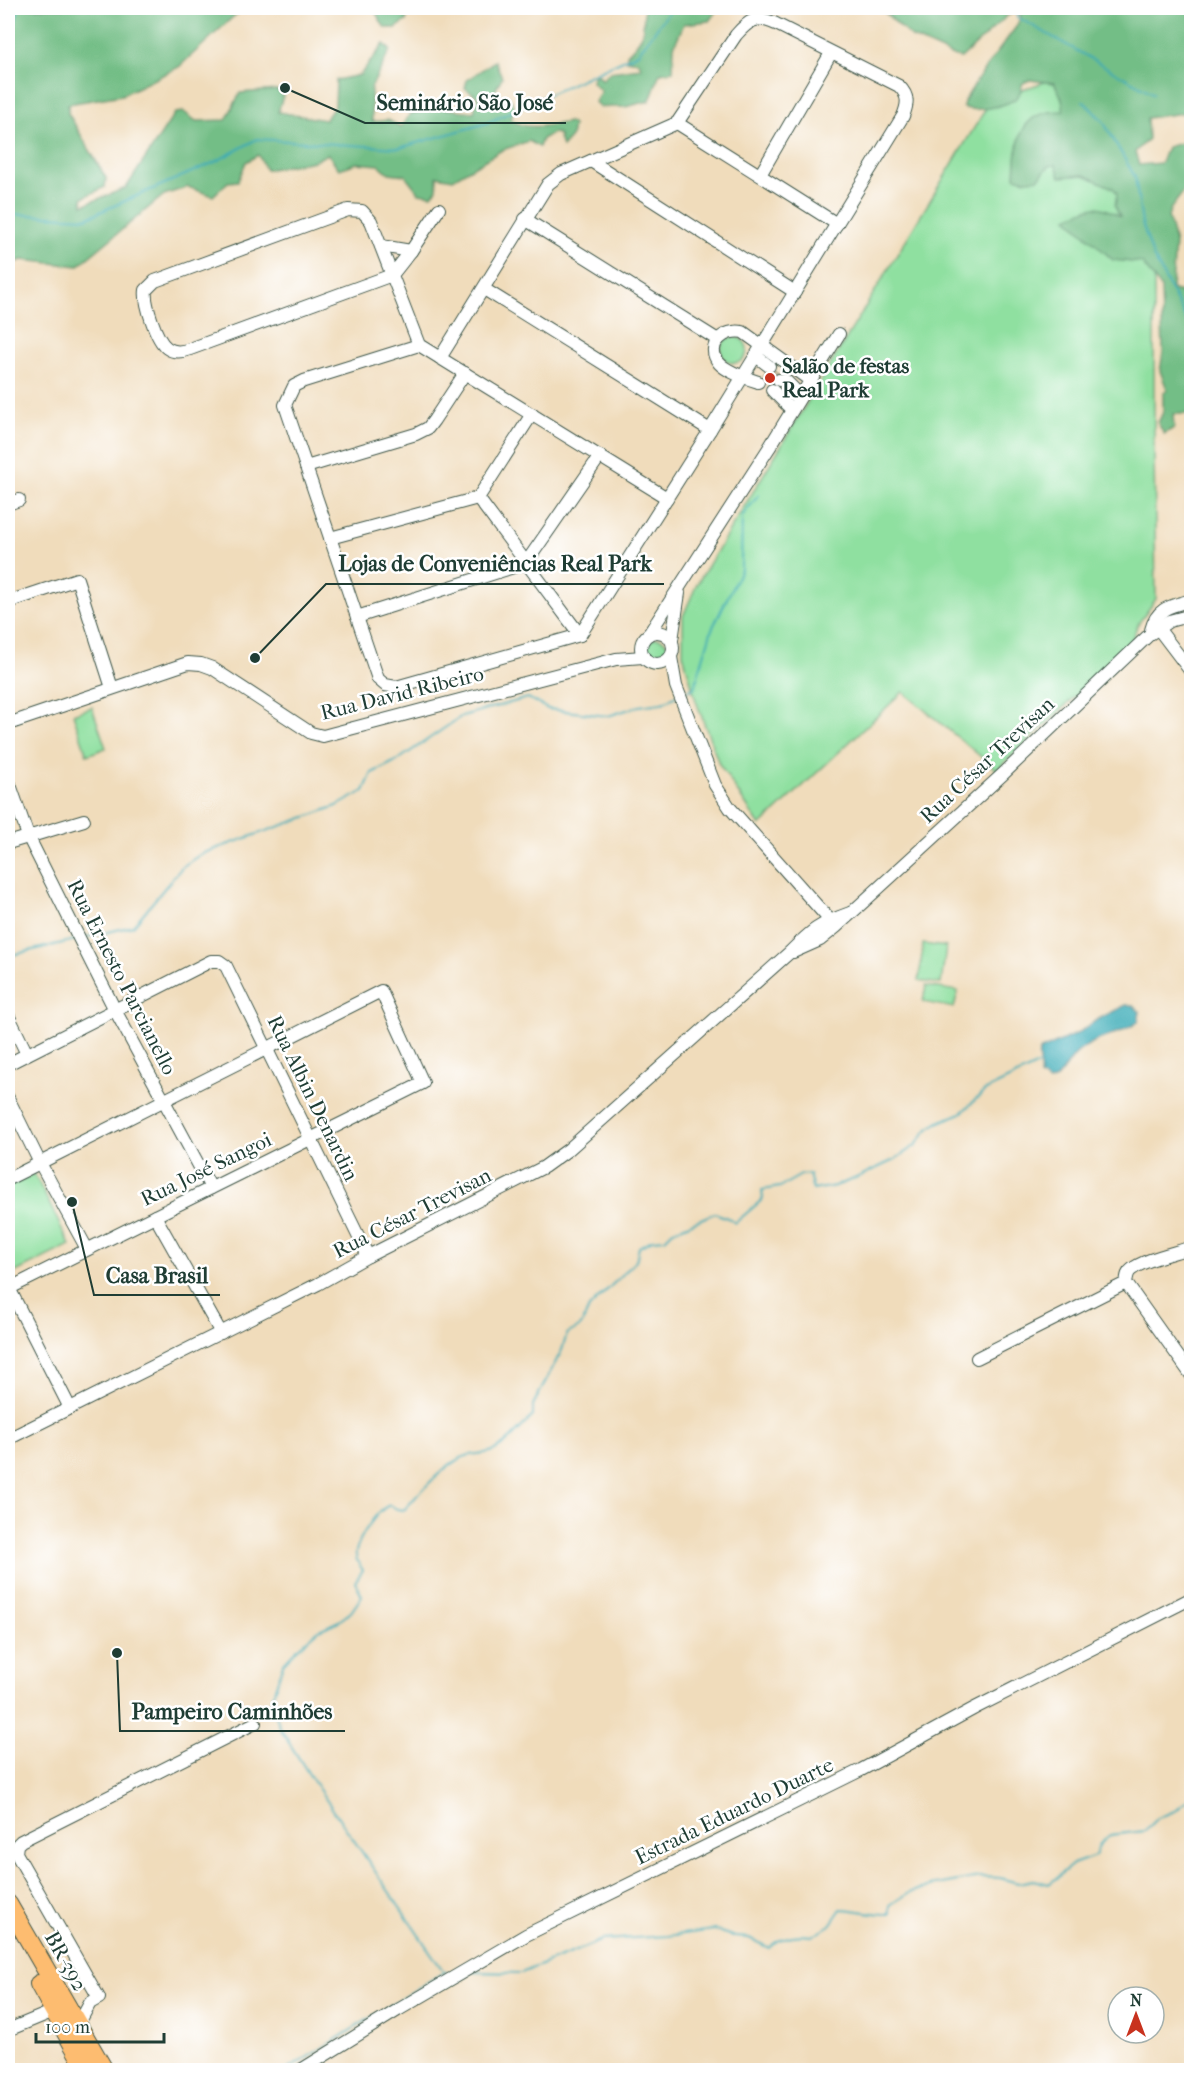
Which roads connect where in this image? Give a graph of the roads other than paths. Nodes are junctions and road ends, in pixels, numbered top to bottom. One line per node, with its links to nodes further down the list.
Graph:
1 (831, 53): 2 (street); 4 (street); 7 (street)
2 (677, 123): 3 (street); 4 (street)
3 (591, 161): 6 (street); 12 (street)
4 (760, 175): 7 (street)
5 (439, 210): 9 (street)
6 (525, 219): 11 (street); 14 (street)
7 (837, 224): 12 (street)
8 (381, 246): 9 (street); 10 (street); 10 (street)
9 (411, 251): 10 (street)
10 (392, 275): 15 (street)
11 (484, 289): 17 (street); 26 (street)
12 (795, 292): 16 (street)
13 (838, 334): 21 (street)
14 (718, 340): 16 (street); 20 (street)
15 (419, 345): 17 (street); 28 (street)
16 (757, 354): 18 (street); 20 (street); 21 (street)
17 (440, 358): 19 (street)
18 (768, 368)
19 (465, 373): 25 (street); 28 (street)
20 (743, 376): 22 (street); 26 (street)
21 (811, 381): 23 (street)
22 (758, 382)
23 (801, 396): 24 (street); 24 (street)
24 (792, 410): 33 (street)
25 (532, 414): 27 (street); 29 (street)
26 (710, 430): 30 (street)
27 (600, 456): 30 (street); 32 (street)
28 (306, 467): 31 (street)
29 (478, 498): 31 (street); 32 (street)
30 (667, 498): 39 (street)
31 (330, 538): 37 (street)
32 (526, 563): 37 (street); 39 (street)
33 (680, 589): 40 (street); 41 (street)
34 (1191, 600): 38 (street, Rua César Trevisan)
35 (8, 602): 48 (street)
36 (1191, 615): 38 (street)
37 (357, 616): 39 (street)
38 (1154, 628): 46 (street); 54 (street, Rua César Trevisan)
39 (580, 634)
40 (645, 639): 41 (street); 42 (street); 44 (street, Rua David Ribeiro)
41 (672, 640): 43 (street)
42 (643, 657): 44 (street, Rua David Ribeiro); 45 (street)
43 (671, 657): 45 (street); 47 (street)
44 (615, 659): 48 (street, Rua David Ribeiro)
45 (654, 664): 47 (street)
46 (1191, 673)
47 (676, 686): 54 (street)
48 (112, 688): 49 (street, Rua David Ribeiro)
49 (8, 724)
50 (8, 779): 52 (street, Rua Ernesto Parcianello)
51 (84, 820): 52 (street)
52 (28, 836): 53 (street); 55 (street, Rua Ernesto Parcianello)
53 (8, 843)
54 (833, 924): 69 (street, Rua César Trevisan)
55 (116, 1010): 57 (street, Rua Albin Denardin); 58 (street); 61 (street, Rua Ernesto Parcianello)
56 (8, 1015): 58 (street)
57 (267, 1048): 61 (street); 62 (street, Rua Albin Denardin); 62 (street, Rua José Sangoi)
58 (27, 1054): 59 (street)
59 (8, 1064)
60 (8, 1098): 63 (street)
61 (164, 1100): 63 (street); 65 (street, Rua Ernesto Parcianello)
62 (311, 1139): 65 (street, Rua José Sangoi); 69 (street, Rua Albin Denardin)
63 (40, 1163): 64 (street); 68 (street)
64 (8, 1179)
65 (212, 1188): 66 (street, Rua José Sangoi)
66 (155, 1216): 68 (street, Rua José Sangoi); 72 (street)
67 (1191, 1247): 70 (street)
68 (87, 1249): 71 (street, Rua José Sangoi)
69 (368, 1256): 72 (street, Rua César Trevisan)
70 (1126, 1283): 73 (street); 74 (street)
71 (8, 1288): 75 (street)
72 (221, 1333): 75 (street, Rua César Trevisan)
73 (977, 1358)
74 (1191, 1376)
75 (70, 1408): 76 (street, Rua César Trevisan)
76 (8, 1439)
77 (1191, 1598): 87 (street, Estrada Eduardo Duarte)
78 (255, 1723): 81 (street)
79 (8, 1904): 82 (highway, BR-392)
80 (8, 1927): 82 (highway, BR-392)
81 (94, 2000): 82 (street); 83 (street)
82 (57, 2004): 83 (highway, BR-392); 84 (street); 85 (highway, BR-392)
83 (77, 2026): 86 (highway, BR-392)
84 (8, 2030)
85 (87, 2070)
86 (104, 2070)
87 (301, 2070)

